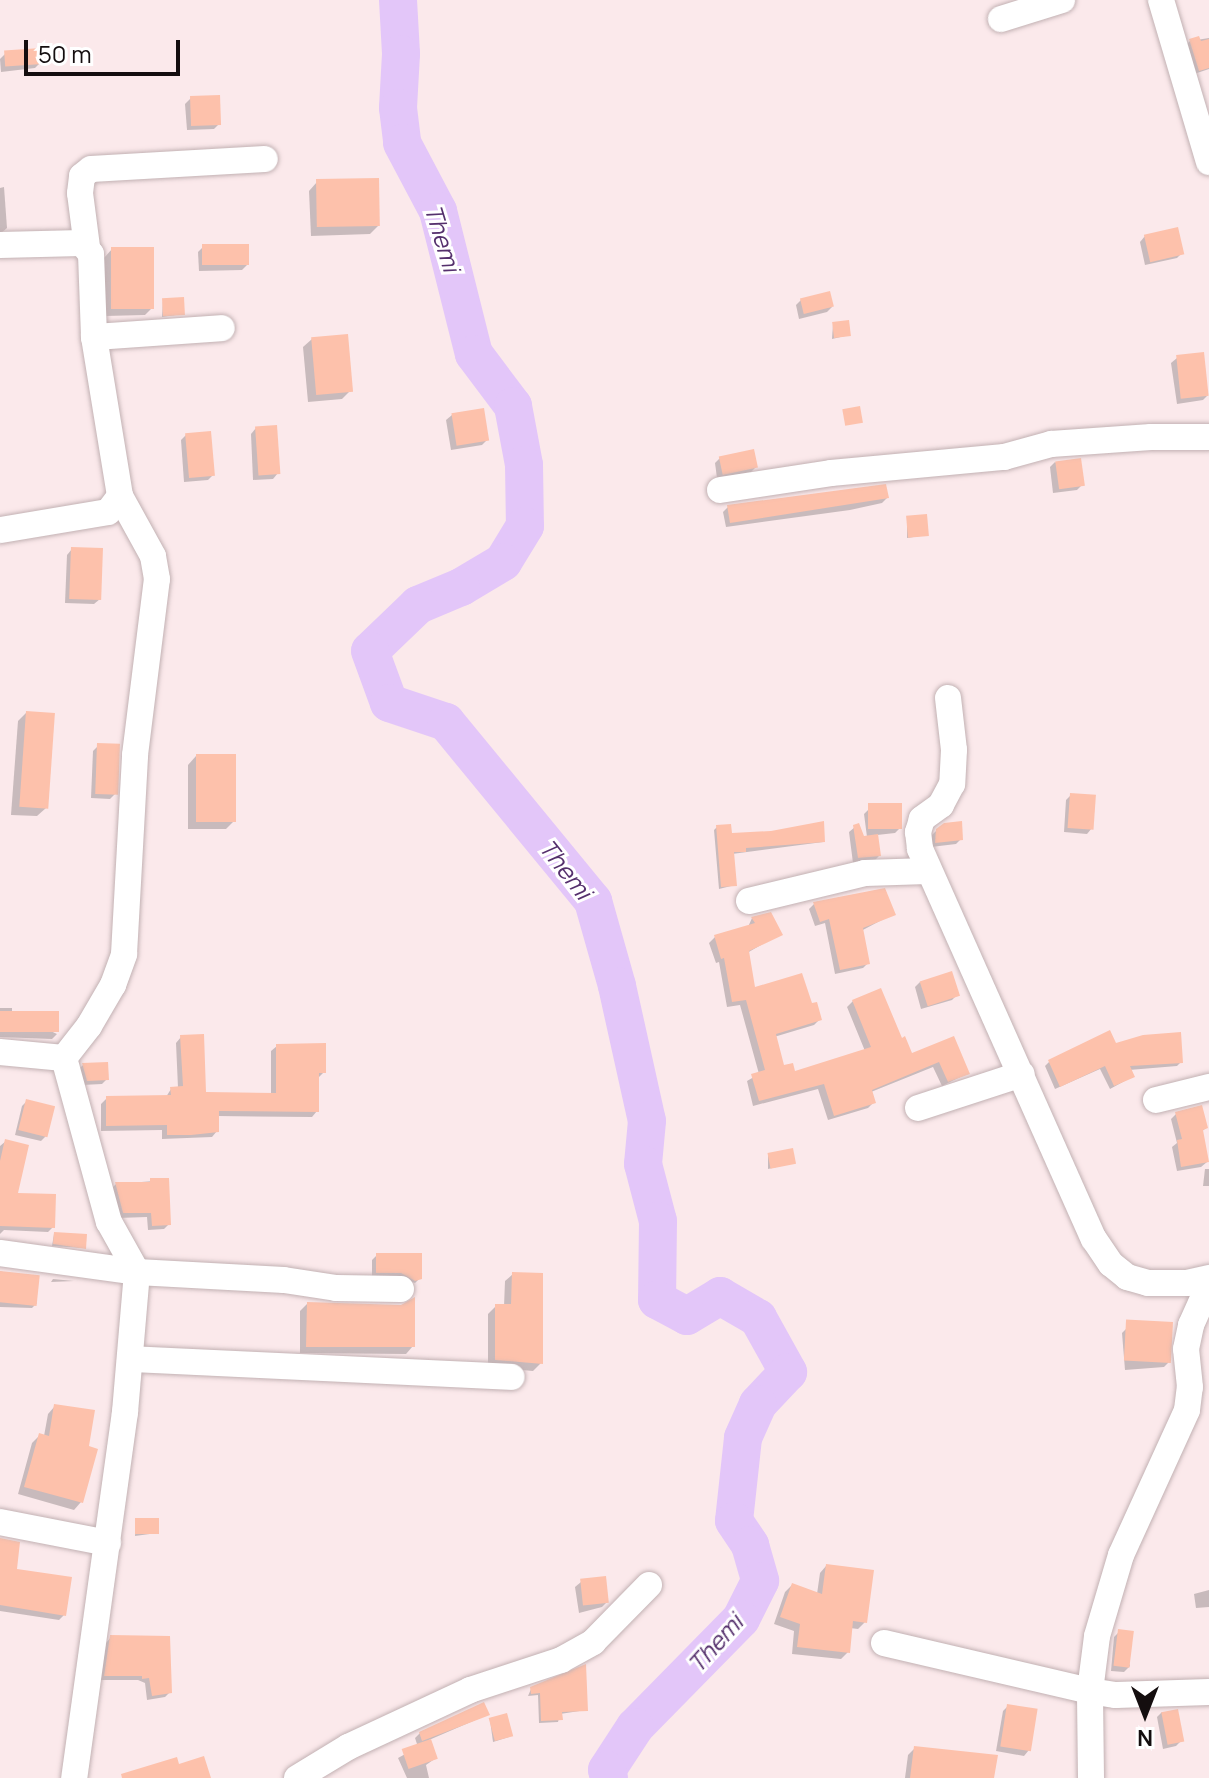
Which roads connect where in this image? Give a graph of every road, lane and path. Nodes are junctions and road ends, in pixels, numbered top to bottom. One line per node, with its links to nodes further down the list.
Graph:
1 (1062, 0): 3 (street)
2 (1161, 0): 4 (street)
3 (1001, 19)
4 (1208, 157)
5 (265, 159): 7 (street)
6 (0, 245): 7 (street)
7 (87, 247): 9 (street)
8 (222, 328): 9 (street)
9 (94, 337): 12 (street)
10 (1209, 437): 11 (street)
11 (720, 490)
12 (120, 496): 13 (street); 18 (street)
13 (0, 530)
14 (948, 698): 15 (street)
15 (928, 871): 16 (street); 19 (street)
16 (749, 901)
17 (0, 1052): 18 (street)
18 (64, 1058): 24 (street)
19 (1022, 1074): 22 (street); 25 (street)
20 (1209, 1087): 21 (street)
21 (1156, 1100)
22 (918, 1108)
23 (0, 1253): 24 (street)
24 (137, 1272): 27 (street); 28 (street)
25 (1209, 1278)
26 (1209, 1285): 34 (street)
27 (401, 1289)
28 (130, 1359): 29 (street); 31 (street)
29 (512, 1377)
30 (0, 1522): 31 (street)
31 (108, 1543): 36 (street)
32 (649, 1585): 37 (street)
33 (884, 1643): 34 (street)
34 (1090, 1691): 35 (street); 38 (street)
35 (1209, 1692)
36 (74, 1778)
37 (297, 1778)
38 (1091, 1778)

